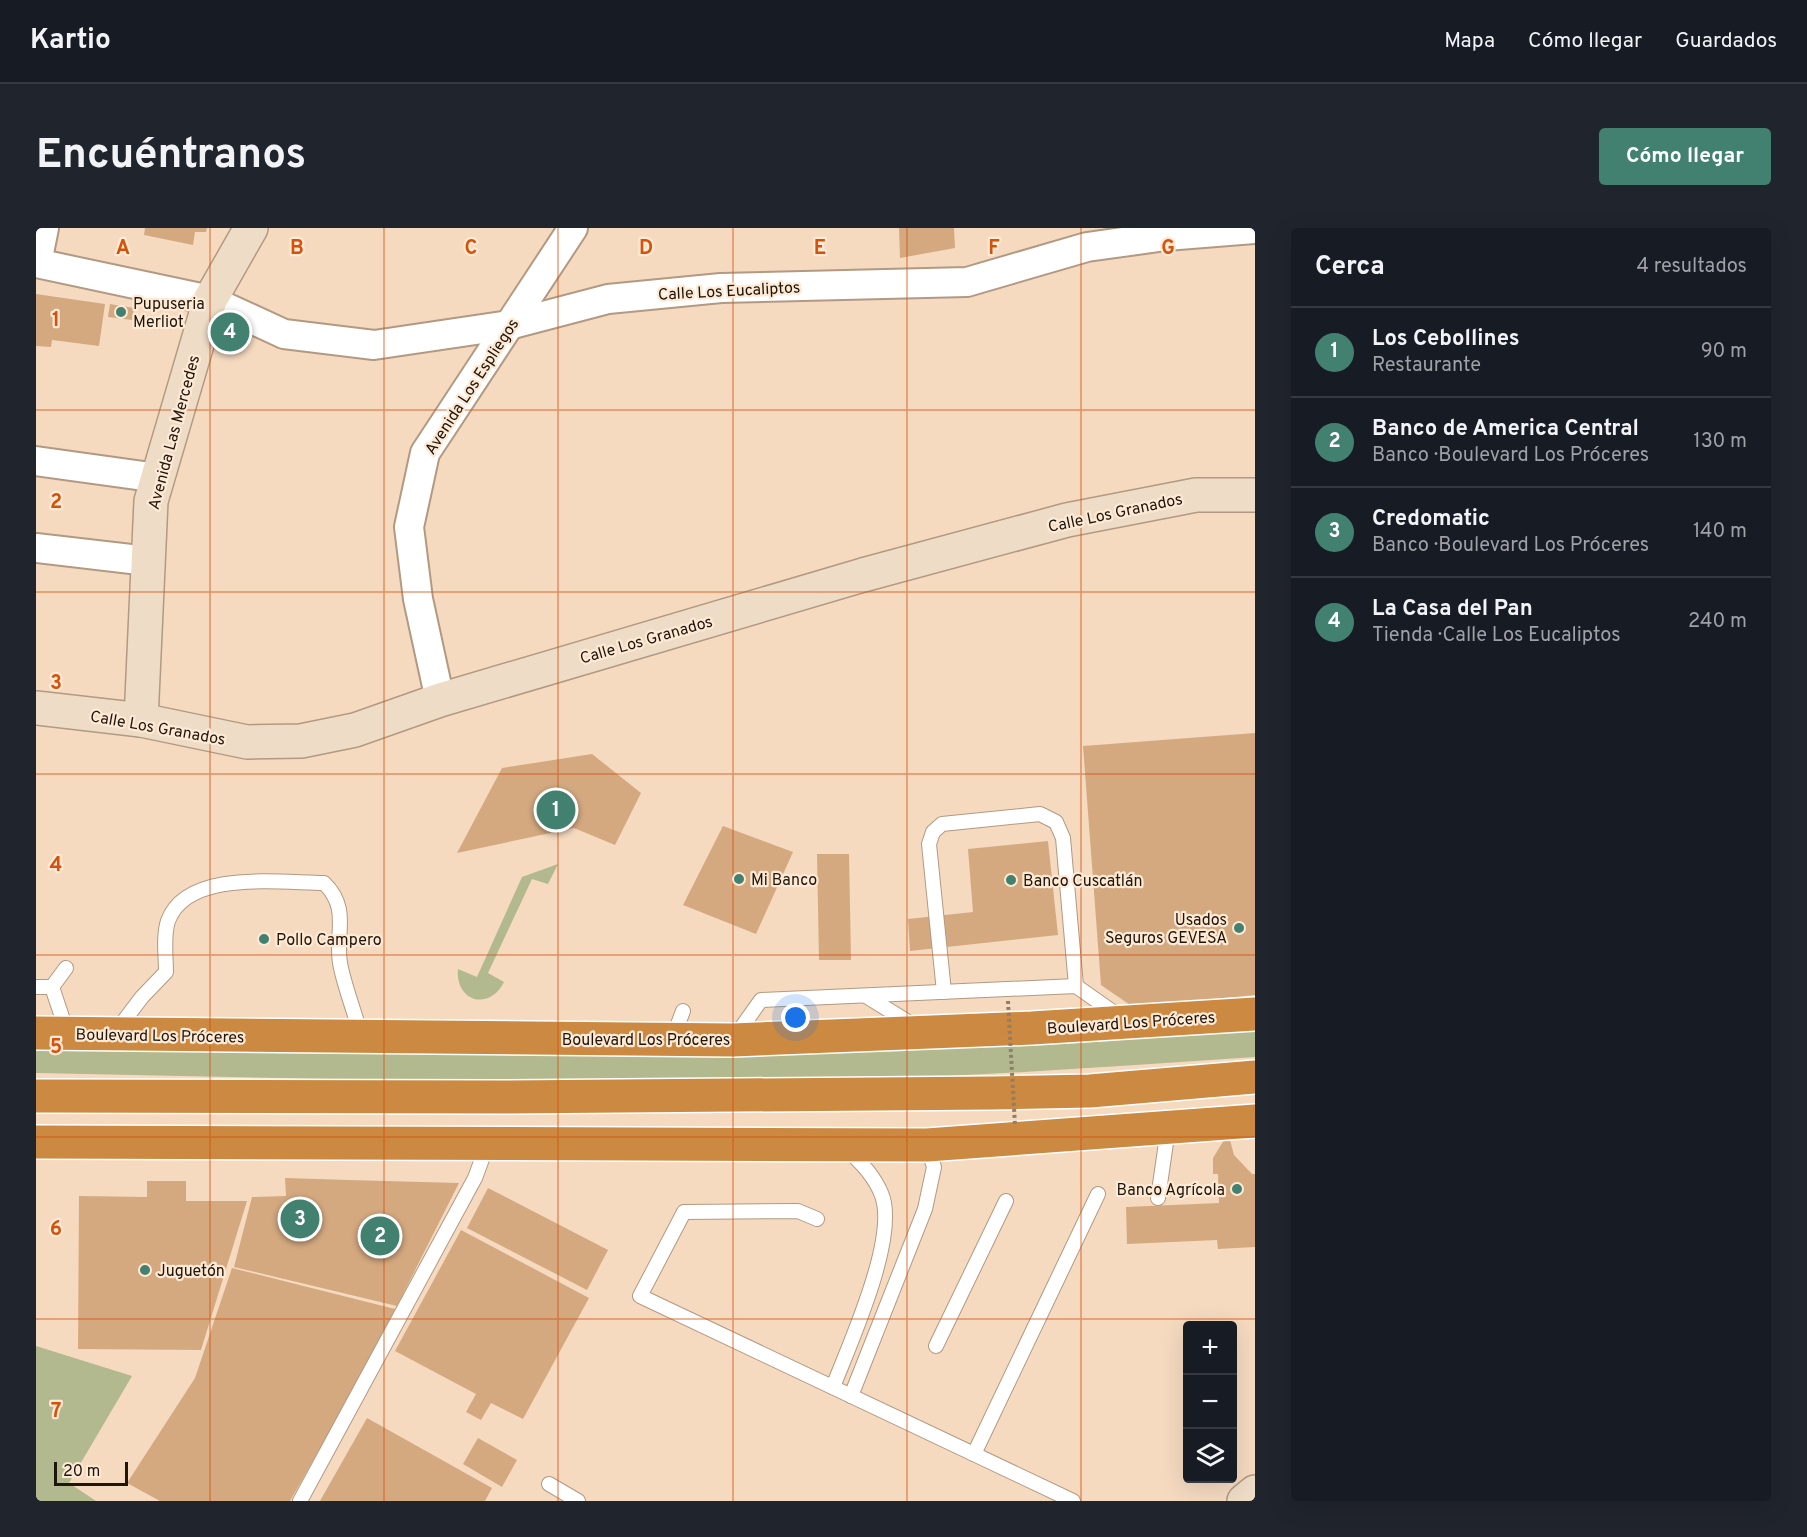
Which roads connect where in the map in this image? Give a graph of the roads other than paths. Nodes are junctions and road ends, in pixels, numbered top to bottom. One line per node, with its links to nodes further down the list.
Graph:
1 (44, 228): 7 (street)
2 (252, 228): 8 (street, Avenida Las Mercedes)
3 (573, 228): 9 (street, Avenida Los Espliegos)
4 (1255, 229): 5 (street, Calle Los Eucaliptos)
5 (1136, 233): 6 (street, Calle Los Eucaliptos)
6 (1093, 238): 9 (street, Calle Los Eucaliptos)
7 (37, 263): 8 (street, Calle Los Eucaliptos)
8 (210, 300): 9 (street, Calle Los Eucaliptos); 11 (street, Avenida Las Mercedes)
9 (509, 325): 15 (street, Avenida Los Espliegos)
10 (36, 461): 11 (street)
11 (158, 478): 14 (street, Avenida Las Mercedes)
12 (1255, 495): 15 (street, Calle Los Granados)
13 (36, 548): 14 (street)
14 (148, 561): 17 (street, Avenida Las Mercedes)
15 (440, 700): 17 (street, Calle Los Granados)
16 (36, 708): 17 (street, Calle Los Granados)
17 (141, 720)
18 (66, 968): 21 (lane)
19 (1076, 986): 22 (lane); 22 (lane); 25 (lane)
20 (36, 987): 21 (lane)
21 (52, 987): 27 (lane)
22 (944, 992): 23 (lane)
23 (866, 996): 26 (lane); 30 (lane)
24 (1255, 1014): 25 (highway, Boulevard Los Próceres)
25 (1127, 1022): 26 (highway, Boulevard Los Próceres)
26 (922, 1031): 30 (highway, Boulevard Los Próceres)
27 (52, 1034): 28 (highway, Boulevard Los Próceres)
28 (113, 1035): 29 (highway, Boulevard Los Próceres); 29 (lane)
29 (361, 1036): 30 (highway, Boulevard Los Próceres)
30 (733, 1040)
31 (1255, 1077): 32 (highway)
32 (36, 1096)
33 (1255, 1121): 34 (highway)
34 (1167, 1129): 38 (highway); 40 (lane)
35 (38, 1141): 36 (highway)
36 (488, 1142): 37 (highway); 49 (lane)
37 (842, 1145): 38 (highway); 44 (lane)
38 (927, 1145): 45 (lane)
39 (1098, 1194): 46 (lane)
40 (1158, 1198)
41 (1006, 1201): 43 (lane)
42 (817, 1219): 44 (lane)
43 (936, 1347)
44 (833, 1387): 45 (lane)
45 (851, 1396): 46 (lane)
46 (974, 1454): 51 (lane)
47 (549, 1484): 50 (lane)
48 (1255, 1492): 52 (street)
49 (300, 1501)
50 (578, 1501)
51 (1073, 1501)
52 (1244, 1501)

